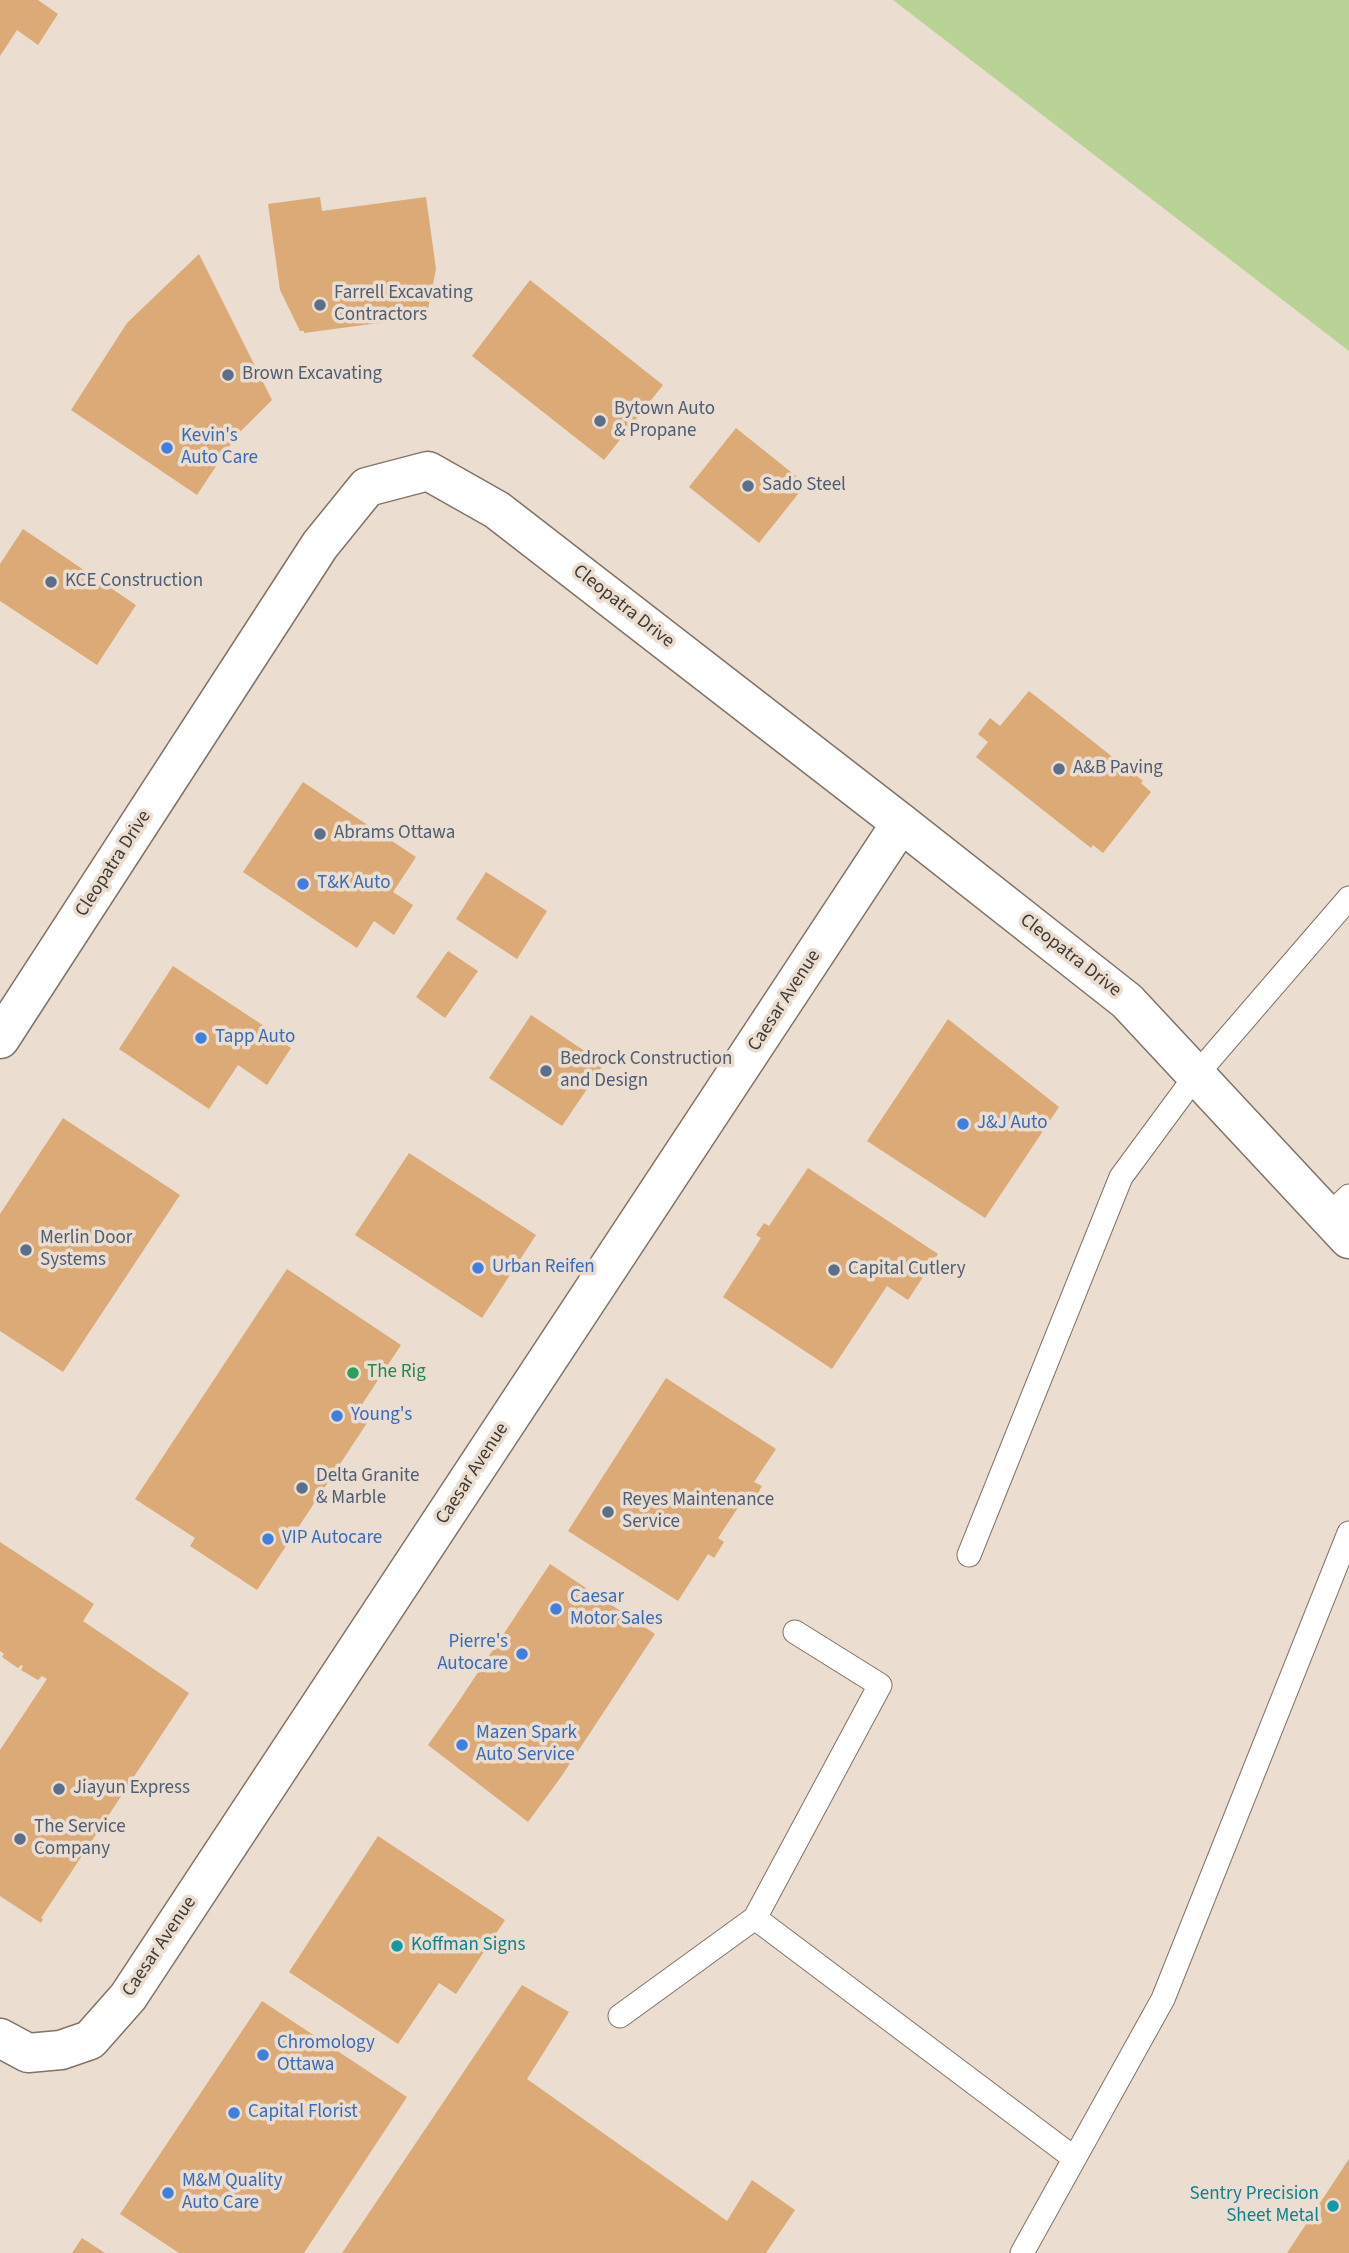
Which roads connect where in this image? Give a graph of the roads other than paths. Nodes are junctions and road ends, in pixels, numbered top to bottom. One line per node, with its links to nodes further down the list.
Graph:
1 (901, 823): 3 (street, Cleopatra Drive); 4 (street, Cleopatra Drive); 11 (street, Caesar Avenue)
2 (1349, 898): 4 (lane)
3 (0, 1039)
4 (1197, 1074): 5 (street, Cleopatra Drive); 7 (lane)
5 (1342, 1217)
6 (1349, 1533): 12 (lane)
7 (969, 1555)
8 (795, 1632): 9 (lane)
9 (755, 1918): 10 (lane); 12 (lane)
10 (620, 2016)
11 (0, 2038)
12 (1074, 2158): 13 (lane)
13 (1022, 2253)

